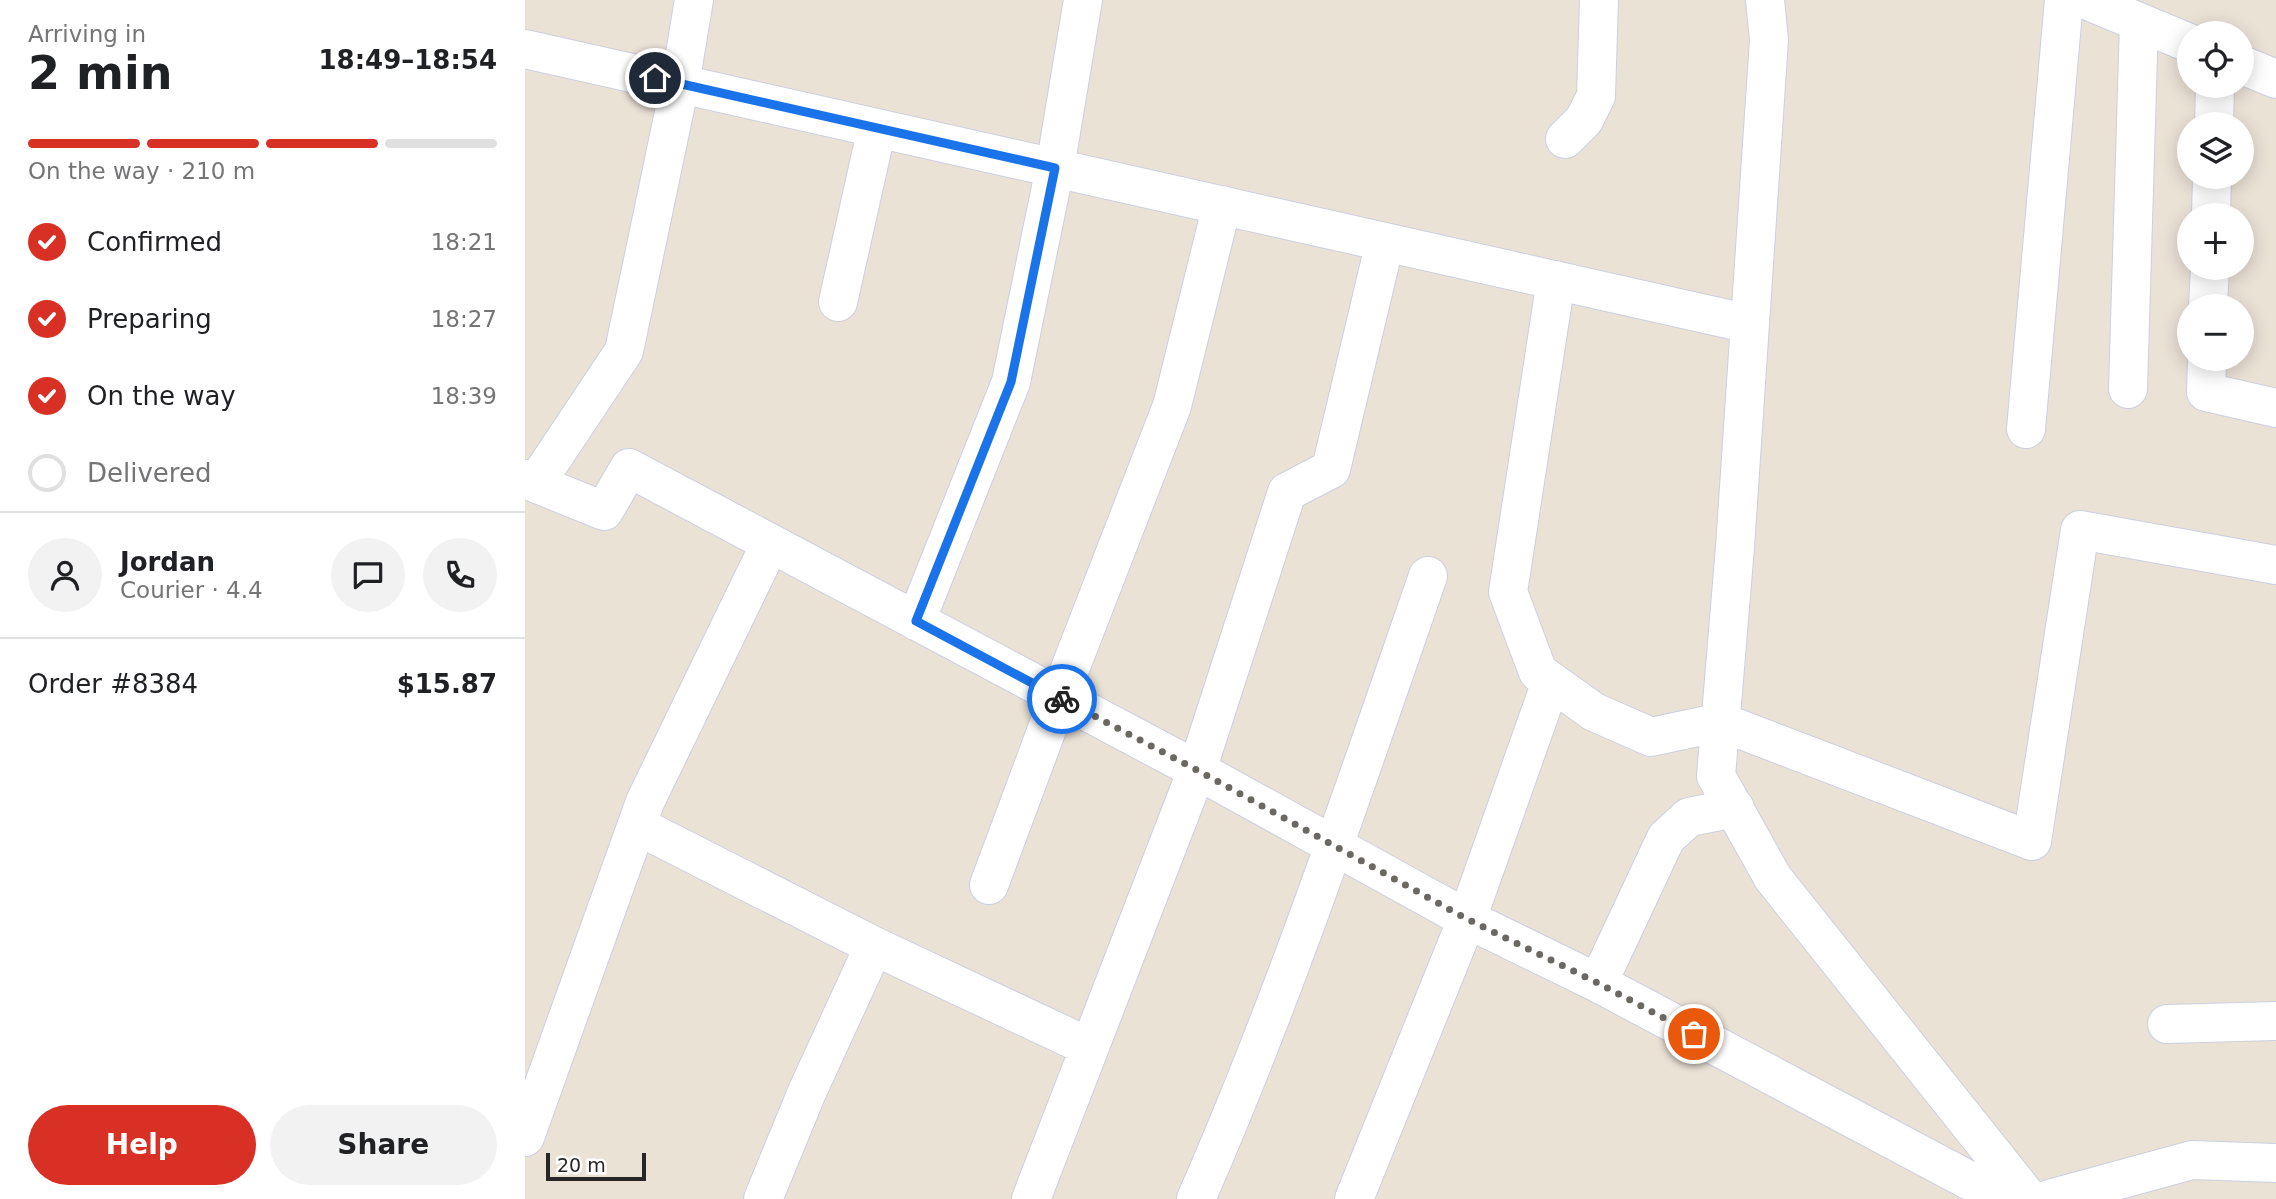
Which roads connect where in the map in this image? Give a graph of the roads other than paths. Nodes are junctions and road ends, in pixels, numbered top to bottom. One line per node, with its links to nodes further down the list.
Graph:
1 (694, 0): 12 (street)
2 (1083, 0): 15 (street)
3 (1599, 0): 14 (street)
4 (1765, 0): 20 (street)
5 (2064, 0): 24 (street)
6 (2086, 0): 7 (street)
7 (2150, 16): 8 (street); 22 (street)
8 (2177, 35)
9 (525, 48): 12 (street)
10 (2254, 70): 11 (street)
11 (2276, 79)
12 (680, 83): 13 (street); 25 (street)
13 (877, 128): 15 (street); 19 (street)
14 (1565, 139)
15 (1055, 168): 16 (street); 29 (street)
16 (1222, 205): 17 (street); 31 (street)
17 (1385, 242): 18 (street); 33 (street)
18 (1556, 280): 20 (street); 30 (street)
19 (838, 302)
20 (1750, 324): 32 (street)
21 (2207, 371): 23 (street)
22 (2128, 389)
23 (2276, 408)
24 (2026, 429)
25 (530, 481): 26 (street)
26 (770, 544): 29 (street); 35 (street)
27 (2276, 565): 32 (street)
28 (1428, 576): 36 (street)
29 (916, 621): 31 (street)
30 (1551, 682): 32 (street); 38 (street)
31 (1059, 697): 33 (street); 37 (street)
32 (1721, 723): 34 (street)
33 (1197, 770): 36 (street); 43 (street)
34 (1734, 808): 40 (street); 51 (street)
35 (638, 826): 39 (street); 44 (street)
36 (1335, 845): 38 (street); 48 (street)
37 (989, 885)
38 (1467, 919): 40 (street); 49 (street)
39 (874, 946): 43 (street); 46 (street)
40 (1598, 983): 50 (street)
41 (2276, 1021): 42 (street)
42 (2167, 1024)
43 (1090, 1047): 47 (street)
44 (525, 1138)
45 (2276, 1163): 52 (street)
46 (763, 1199)
47 (1031, 1199)
48 (1196, 1199)
49 (1354, 1199)
50 (2004, 1199)
51 (2029, 1199)
52 (2049, 1199)

